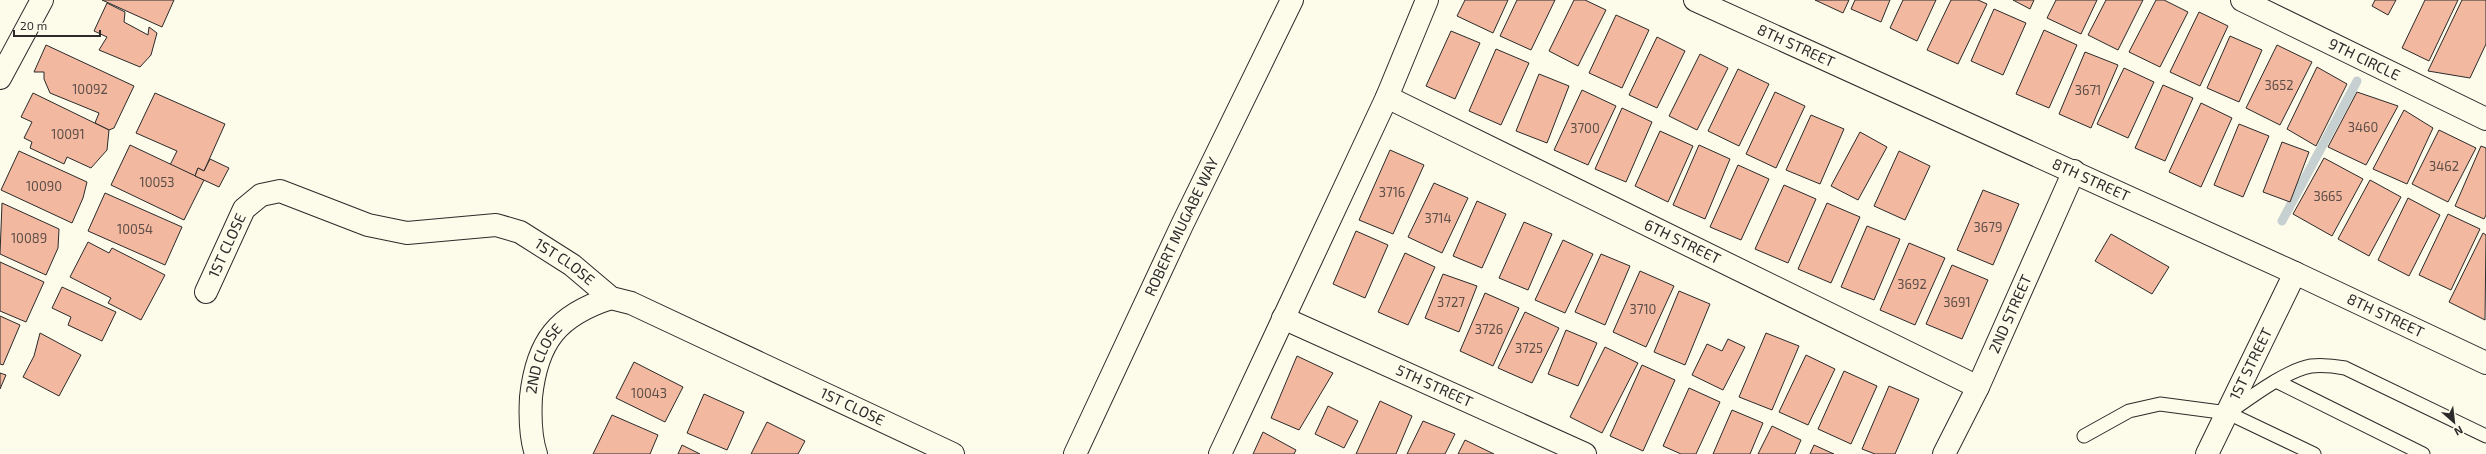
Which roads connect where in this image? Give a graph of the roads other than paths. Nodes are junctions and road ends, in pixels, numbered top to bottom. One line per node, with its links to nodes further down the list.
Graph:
1 (42, 0): 6 (street)
2 (1292, 0): 22 (street, ROBERT MUGABE WAY)
3 (1427, 0): 7 (street)
4 (1695, 0): 9 (street, 8TH STREET)
5 (2242, 0): 8 (street, 9TH CIRCLE)
6 (0, 78)
7 (1387, 97): 13 (street); 16 (street, 6TH STREET)
8 (2486, 119)
9 (2074, 171): 10 (street, 8TH STREET); 16 (street, 2ND STREET)
10 (2295, 273): 14 (street, 8TH STREET); 17 (street, 1ST STREET)
11 (206, 292): 12 (street, 1ST CLOSE)
12 (611, 298): 20 (street, 2ND CLOSE); 21 (street, 1ST CLOSE)
13 (1283, 318): 23 (street); 24 (street, 5TH STREET)
14 (2486, 363)
15 (2276, 381): 17 (lane); 19 (lane); 28 (lane)
16 (1978, 387): 25 (street, 2ND STREET)
17 (2228, 413): 18 (lane); 26 (street, 1ST STREET); 27 (lane)
18 (2084, 436)
19 (2486, 436)
20 (536, 454)
21 (953, 454)
22 (1075, 454)
23 (1220, 454)
24 (1585, 454)
25 (1944, 454)
26 (2207, 454)
27 (2314, 454)
28 (2423, 454)

